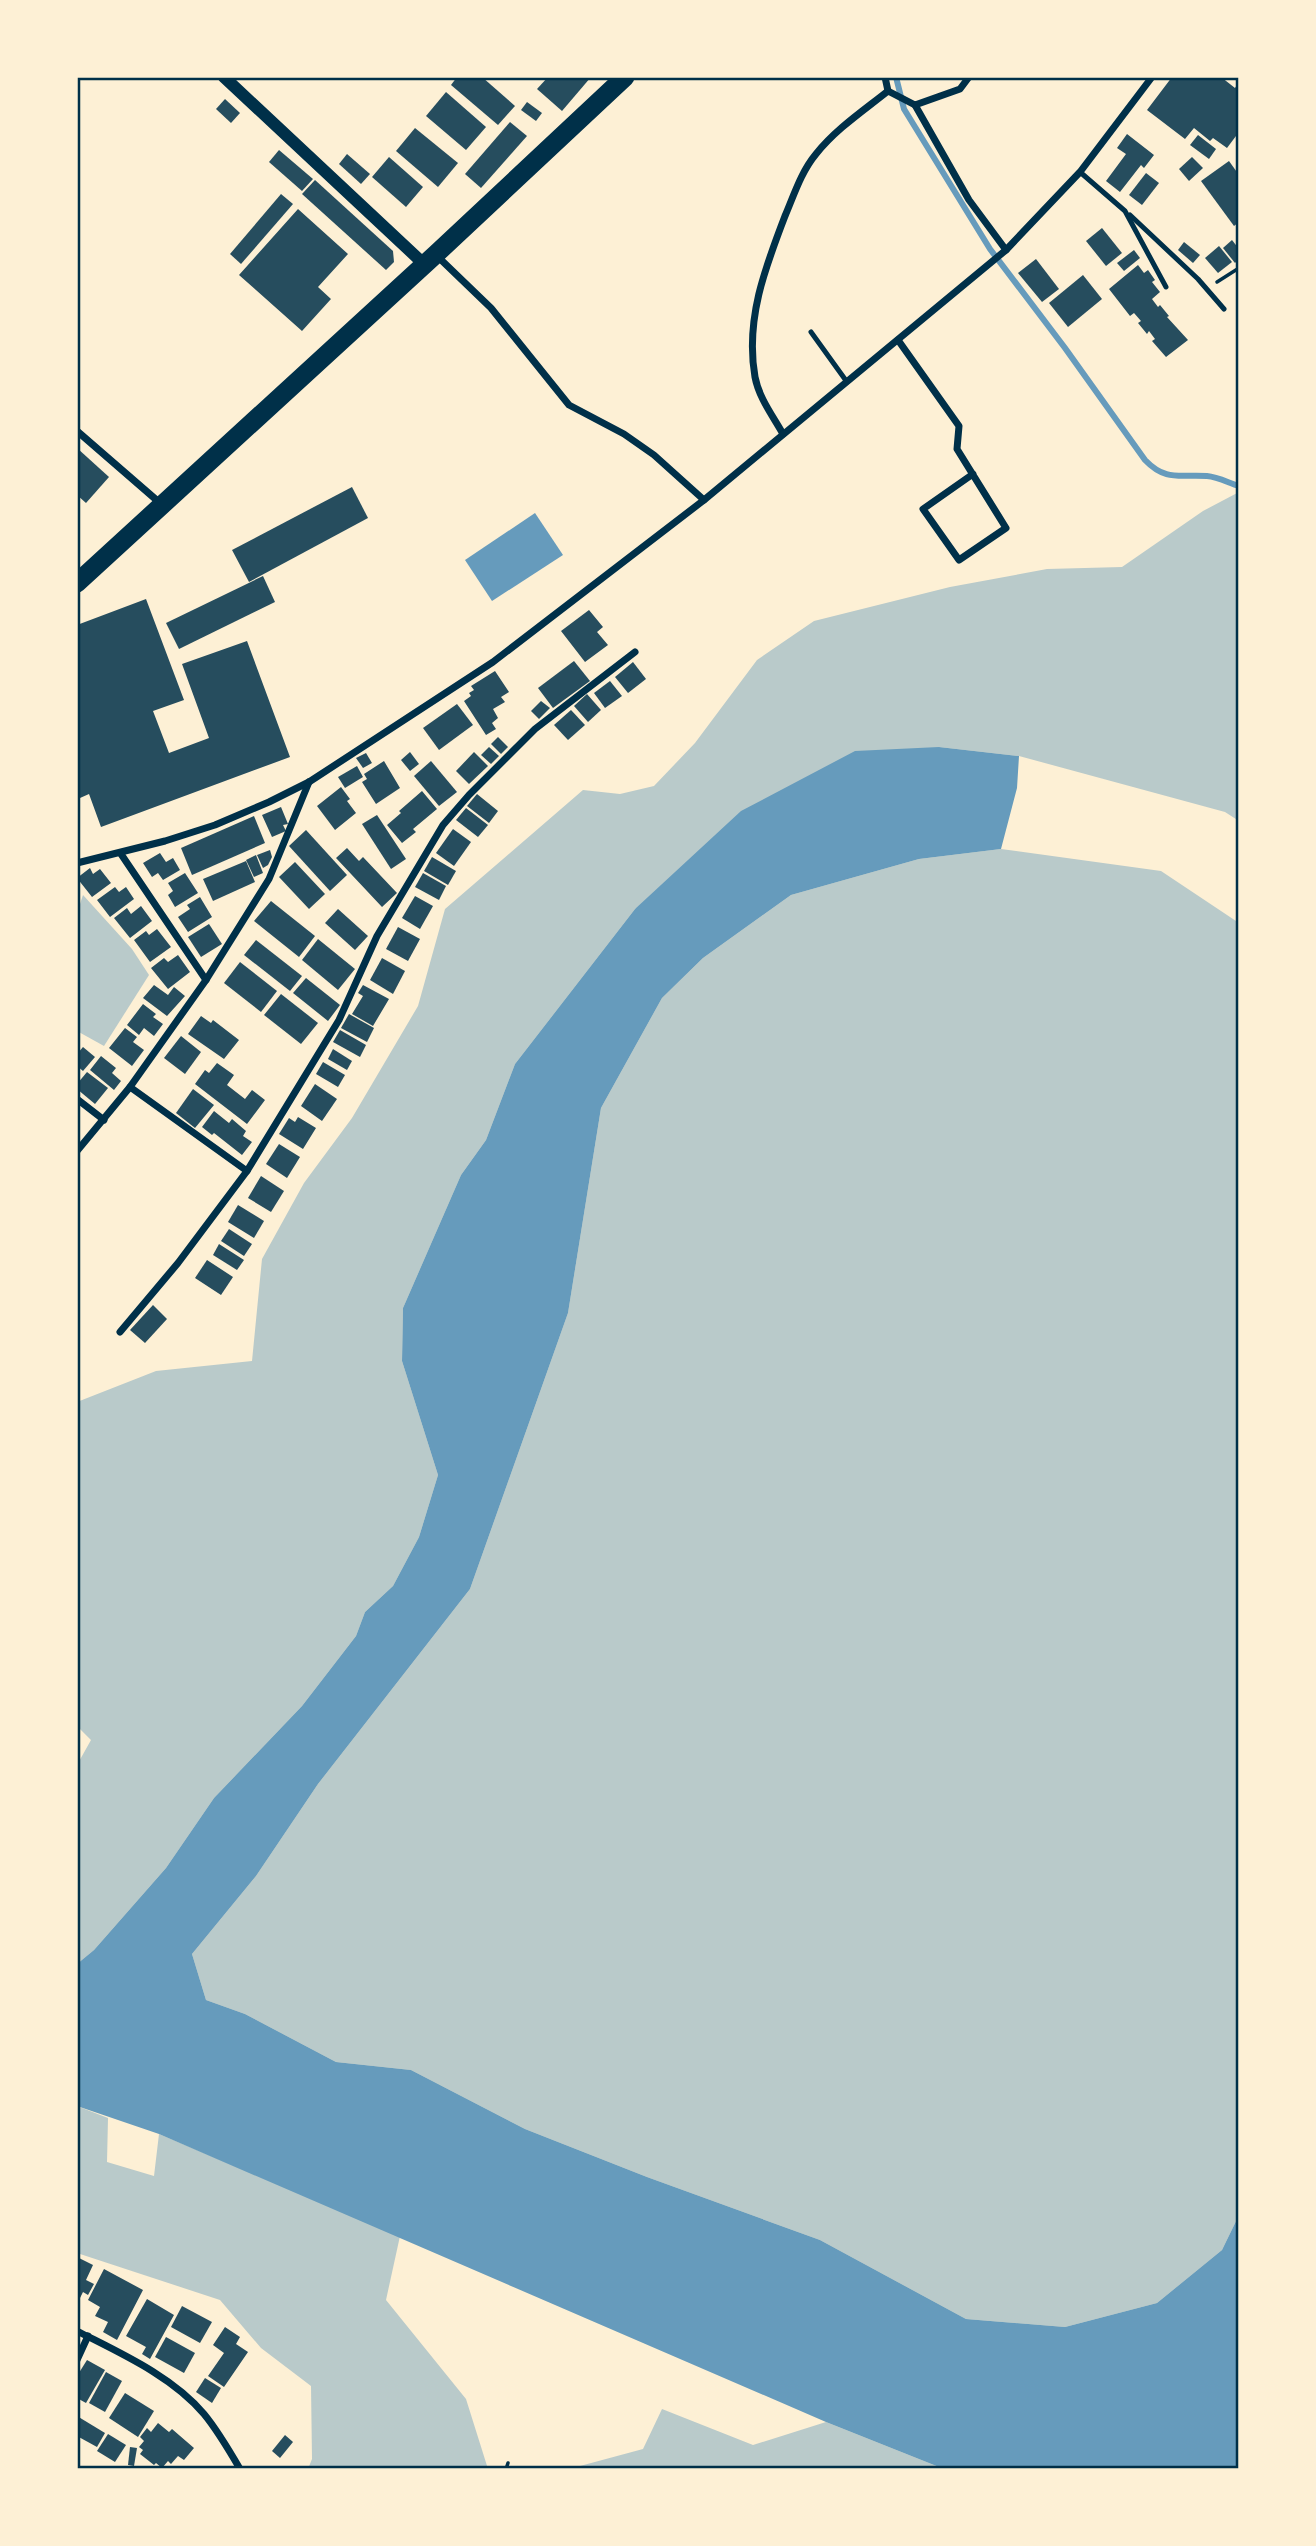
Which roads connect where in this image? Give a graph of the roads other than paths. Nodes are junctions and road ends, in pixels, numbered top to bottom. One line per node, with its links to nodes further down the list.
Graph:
1 (223, 77): 11 (street)
2 (625, 77): 11 (highway)
3 (885, 77): 6 (street)
4 (969, 77): 7 (street)
5 (1152, 77): 8 (street)
6 (888, 91): 7 (street); 18 (street)
7 (915, 105): 10 (street)
8 (1080, 172): 9 (lane); 10 (street)
9 (1125, 211): 12 (lane); 13 (lane)
10 (1000, 255): 15 (street)
11 (430, 259): 20 (street); 21 (highway)
12 (1166, 287)
13 (1224, 309)
14 (811, 332): 16 (lane)
15 (898, 340): 16 (street); 19 (street)
16 (847, 382): 18 (street)
17 (77, 430): 21 (street)
18 (783, 434): 20 (street)
19 (973, 474): 19 (street)
20 (704, 500): 24 (street)
21 (163, 506): 22 (highway)
22 (77, 583)
23 (635, 652): 32 (street)
24 (309, 782): 25 (street); 27 (street)
25 (121, 854): 26 (street); 27 (street)
26 (77, 863)
27 (206, 980): 28 (street)
28 (130, 1087): 30 (street); 32 (street)
29 (77, 1099): 30 (street)
30 (104, 1121): 31 (street)
31 (77, 1151)
32 (247, 1171): 33 (street)
33 (120, 1332)
34 (77, 2330): 35 (street)
35 (88, 2336): 36 (street); 37 (street)
36 (77, 2360)
37 (240, 2469)

